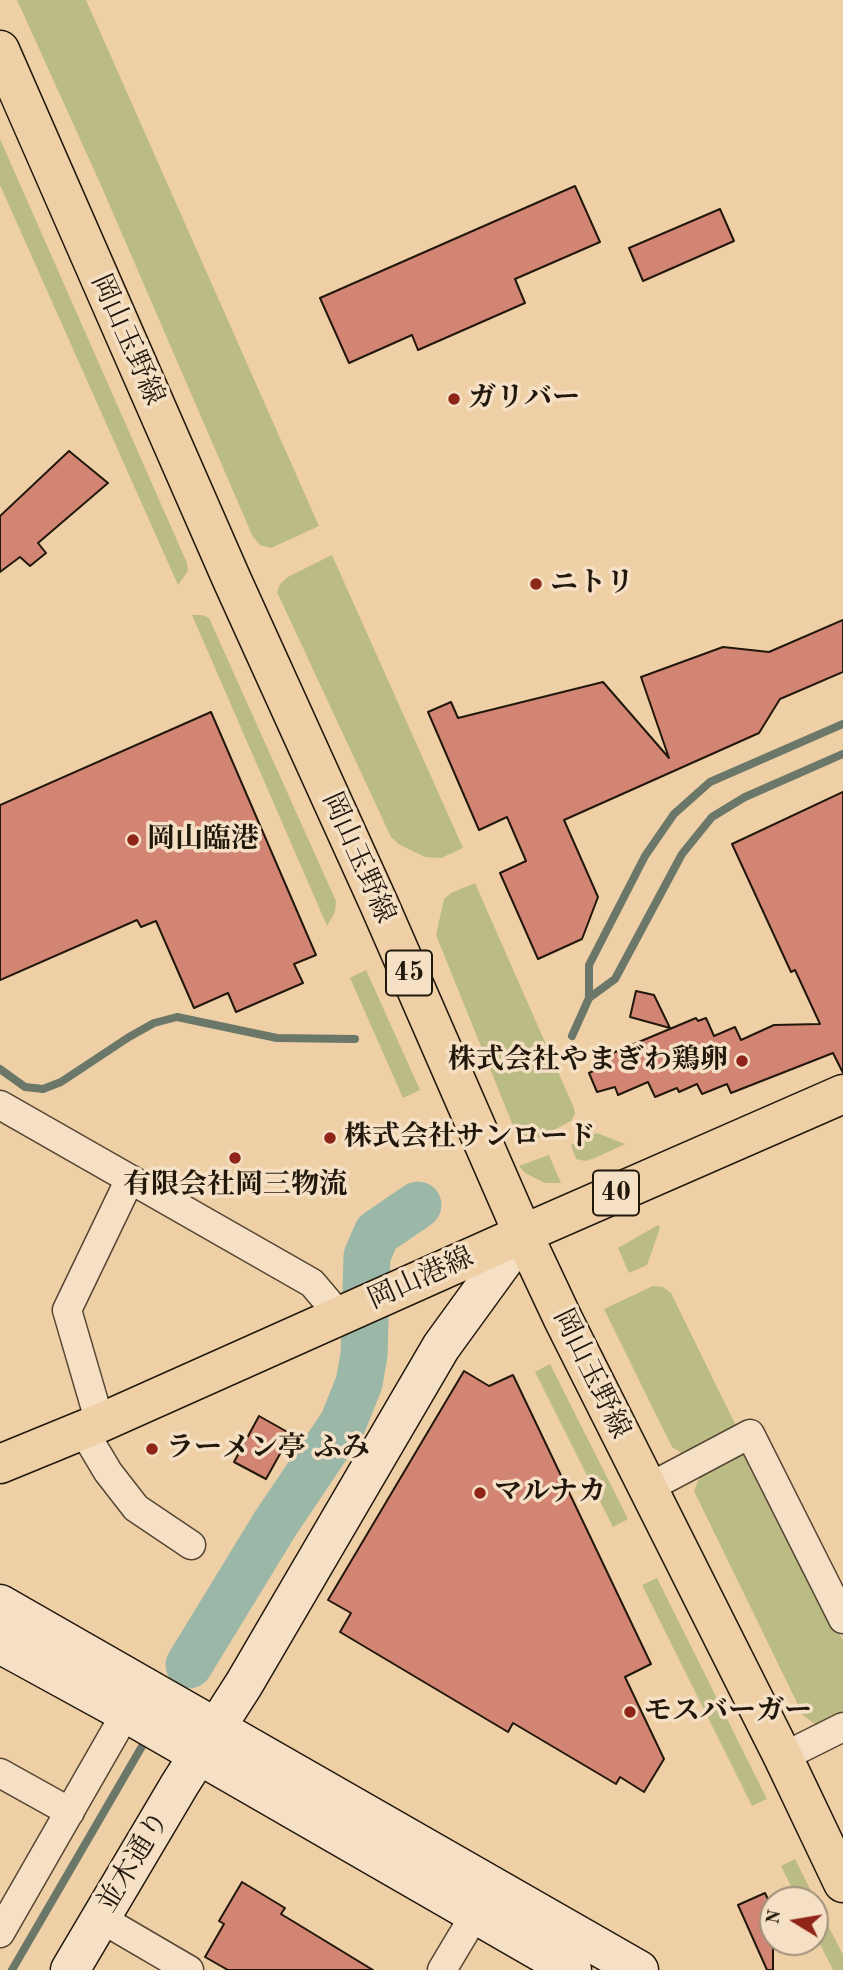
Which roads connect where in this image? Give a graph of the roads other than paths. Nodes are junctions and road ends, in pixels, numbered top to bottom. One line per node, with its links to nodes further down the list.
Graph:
1 (0, 50): 5 (main road, 岡山玉野線 / 45)
2 (843, 1094): 5 (main road, 岡山港線 / 40)
3 (0, 1105): 4 (street)
4 (130, 1179): 6 (street); 7 (street)
5 (523, 1234): 6 (main road, 岡山港線 / 40); 11 (main road, 岡山玉野線 / 45); 18 (street, 並木通り)
6 (340, 1316): 7 (main road, 岡山港線 / 40)
7 (78, 1433): 8 (main road, 40); 9 (main road, 岡山港線 / 40); 10 (street); 12 (street)
8 (0, 1452)
9 (0, 1464)
10 (0, 1482)
11 (648, 1488): 14 (street); 19 (main road, 岡山玉野線 / 45)
12 (191, 1545)
13 (0, 1604): 16 (street)
14 (843, 1619)
15 (0, 1644): 16 (street)
16 (154, 1714): 18 (street); 21 (street)
17 (843, 1727): 19 (street)
18 (208, 1741): 23 (street); 24 (street, 並木通り)
19 (783, 1757): 22 (main road, 岡山玉野線 / 45)
20 (0, 1773): 21 (street)
21 (70, 1812): 25 (street)
22 (843, 1884)
23 (483, 1901): 28 (street); 29 (street); 30 (street)
24 (100, 1918): 26 (street, 並木通り); 27 (street)
25 (0, 1933)
26 (70, 1970)
27 (189, 1970)
28 (442, 1970)
29 (572, 1970)
30 (639, 1970)

